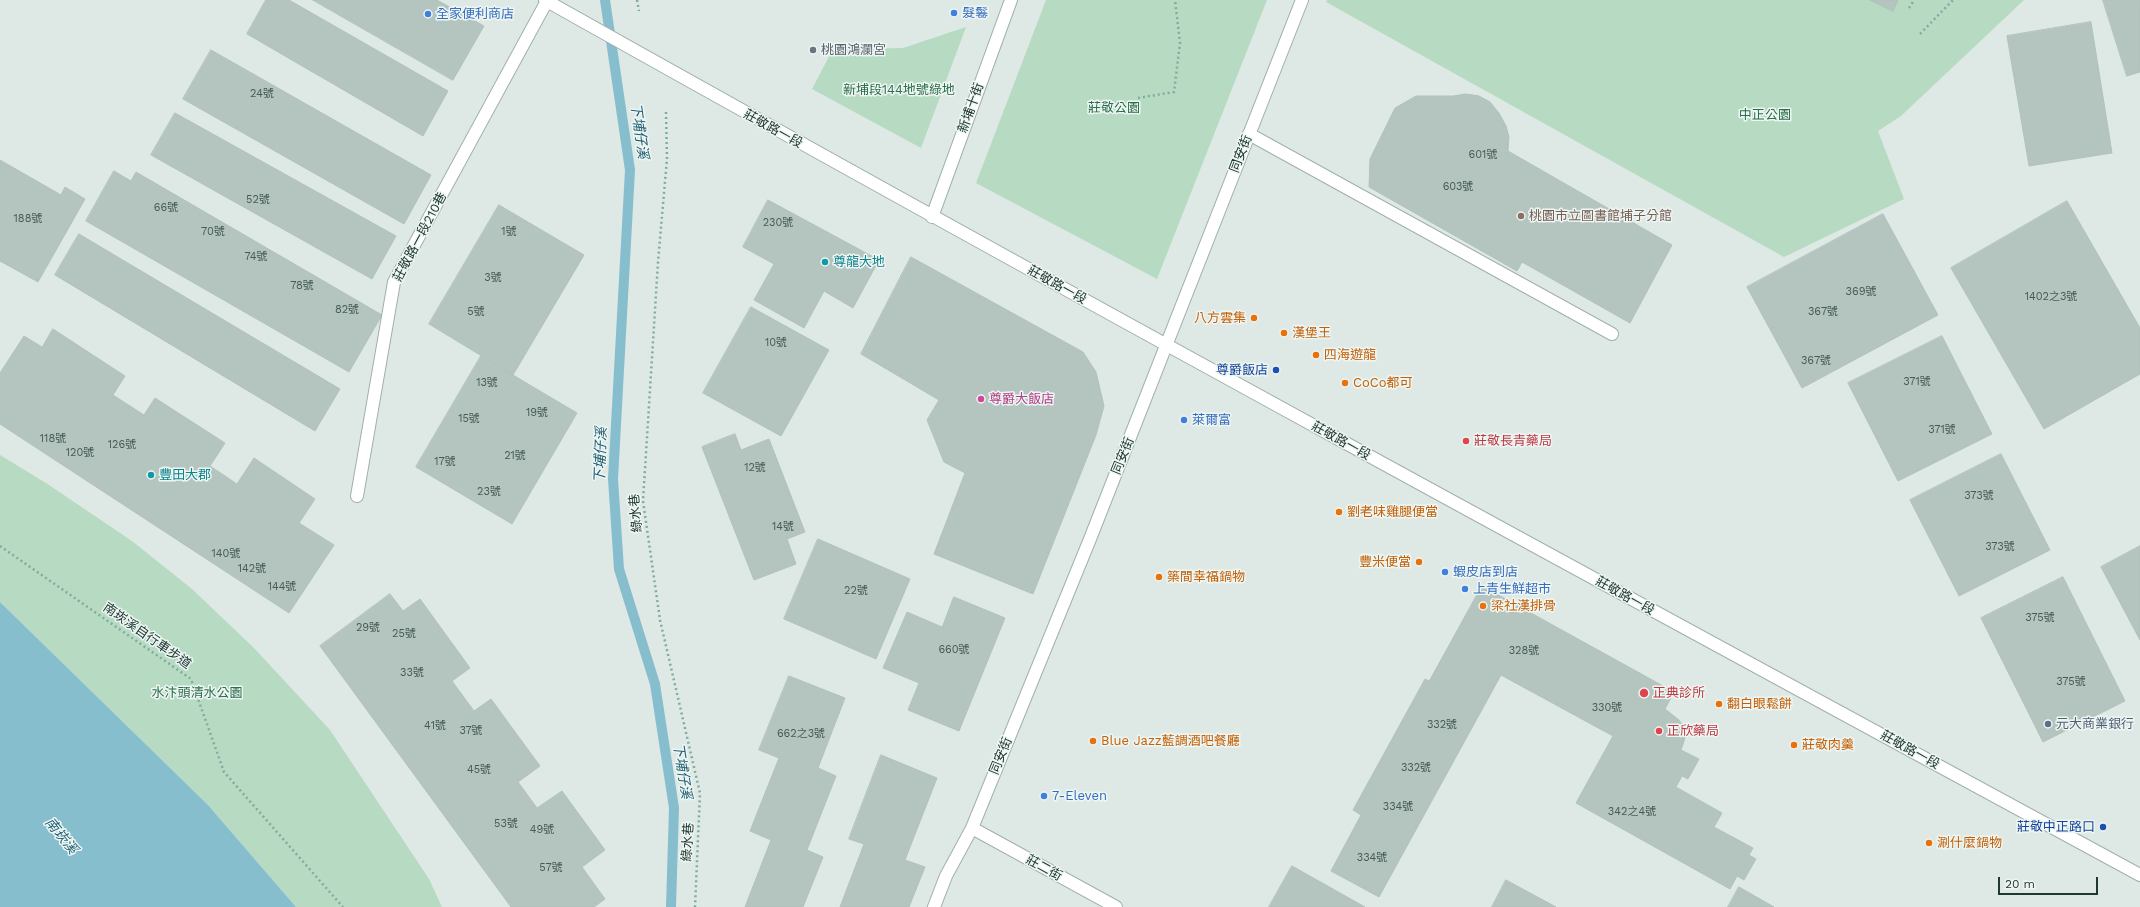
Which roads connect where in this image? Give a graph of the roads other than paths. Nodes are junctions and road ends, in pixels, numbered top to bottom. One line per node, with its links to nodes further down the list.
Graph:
1 (1011, 0): 5 (street, 新埔十街)
2 (1302, 0): 4 (street, 同安街)
3 (546, 1): 5 (street, 莊敬路一段); 8 (street, 莊敬路一段210巷)
4 (1248, 134): 6 (street); 7 (street, 同安街)
5 (932, 217): 7 (street, 莊敬路一段)
6 (1612, 334)
7 (1166, 346): 9 (street, 同安街); 10 (street, 莊敬路一段)
8 (357, 496)
9 (972, 828): 11 (street, 同安街); 12 (street, 莊二街)
10 (2140, 876)
11 (934, 907)
12 (1116, 907)

